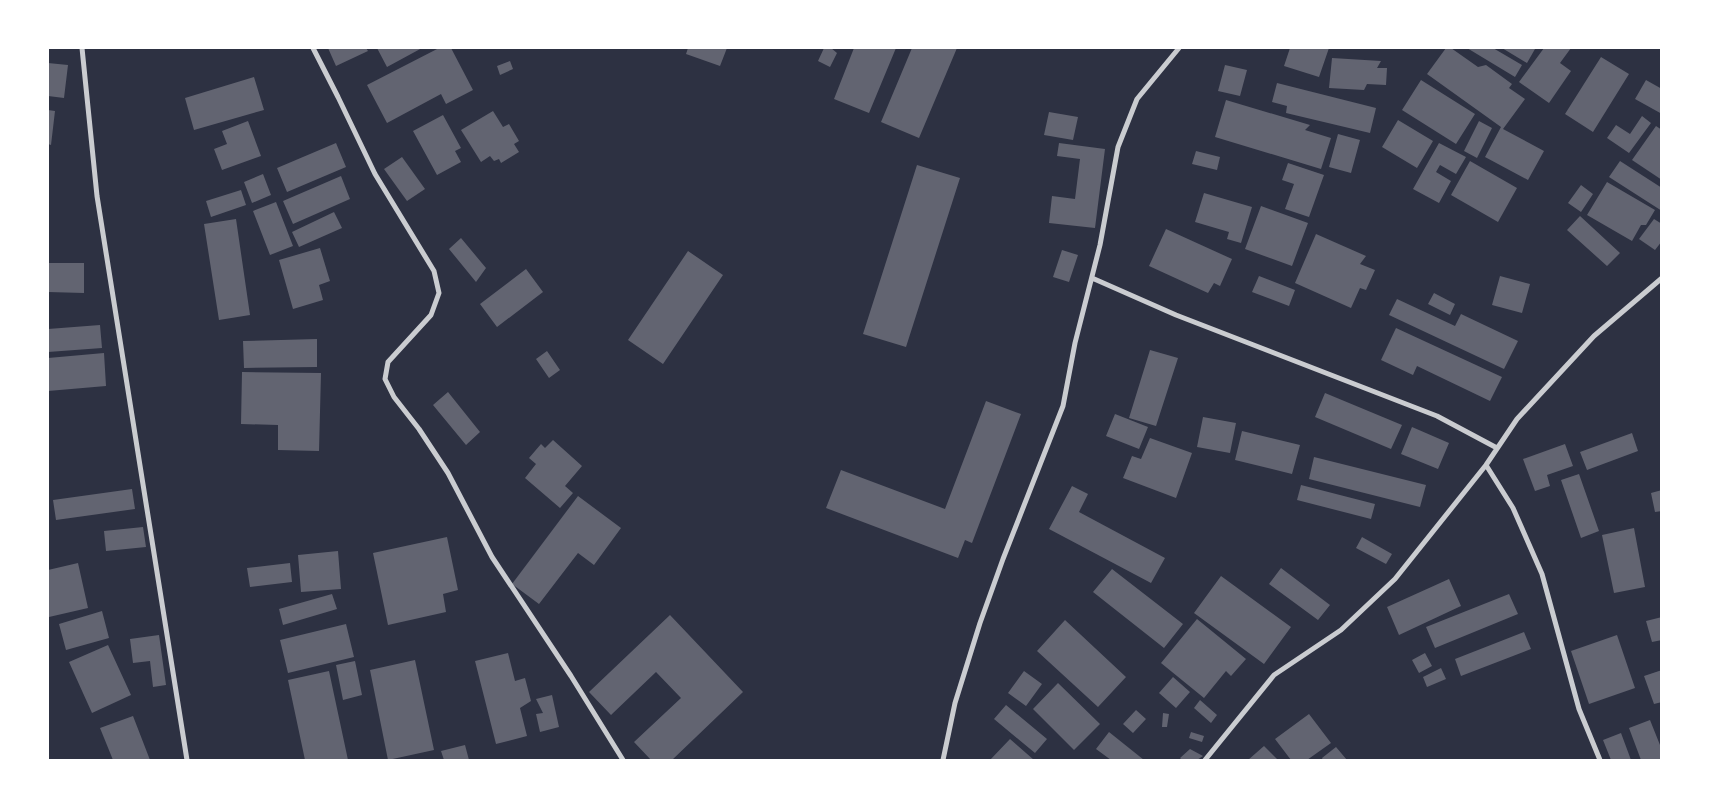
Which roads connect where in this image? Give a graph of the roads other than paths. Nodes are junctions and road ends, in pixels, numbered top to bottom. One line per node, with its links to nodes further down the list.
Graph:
1 (82, 48): 8 (street)
2 (313, 48): 9 (street)
3 (1179, 48): 4 (street)
4 (1092, 278): 6 (street); 10 (street)
5 (1662, 278): 6 (street)
6 (1497, 448): 7 (street)
7 (1486, 465): 11 (street); 12 (street)
8 (187, 760)
9 (623, 760)
10 (943, 760)
11 (1204, 760)
12 (1600, 760)

